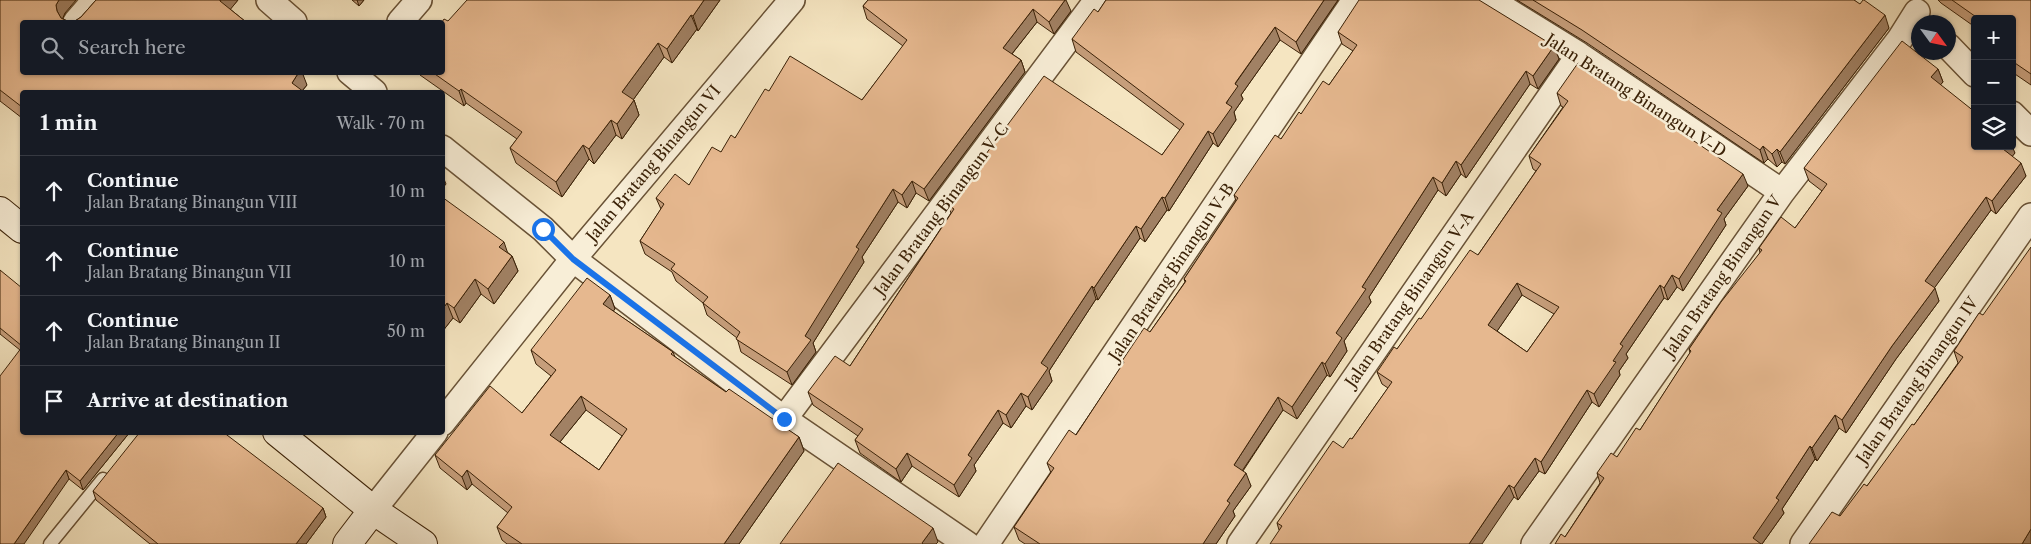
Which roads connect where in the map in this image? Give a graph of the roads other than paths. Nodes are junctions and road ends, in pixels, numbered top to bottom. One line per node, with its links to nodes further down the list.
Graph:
1 (95, 0): 9 (street)
2 (268, 0): 10 (street)
3 (419, 0): 11 (street)
4 (792, 0): 24 (street, Jalan Bratang Binangun VI)
5 (1097, 0): 26 (street, Jalan Bratang Binangun V-C)
6 (1355, 0): 35 (street, Jalan Bratang Binangun V-B)
7 (1500, 3): 13 (street, Jalan Bratang Binangun V-D)
8 (1917, 12): 20 (street, Jalan Bratang Binangun V)
9 (78, 20)
10 (292, 20)
11 (402, 20)
12 (1956, 54): 14 (street)
13 (1579, 55): 20 (street, Jalan Bratang Binangun V-D); 36 (street, Jalan Bratang Binangun V-A)
14 (1971, 70)
15 (355, 75): 16 (street)
16 (372, 90)
17 (2016, 118): 18 (street)
18 (2031, 133)
19 (445, 150): 24 (street)
20 (1782, 192): 37 (street, Jalan Bratang Binangun V)
21 (0, 210): 23 (street)
22 (2031, 216): 38 (street, Jalan Bratang Binangun IV)
23 (20, 226)
24 (573, 259): 25 (street, Jalan Bratang Binangun VI); 26 (street)
25 (445, 419)
26 (784, 419): 34 (street)
27 (281, 435): 30 (street)
28 (433, 435): 30 (street)
29 (111, 470): 31 (lane)
30 (373, 510): 32 (street); 33 (street)
31 (50, 544)
32 (347, 544)
33 (423, 544)
34 (967, 544)
35 (986, 544)
36 (1240, 544)
37 (1534, 544)
38 (1803, 544)

